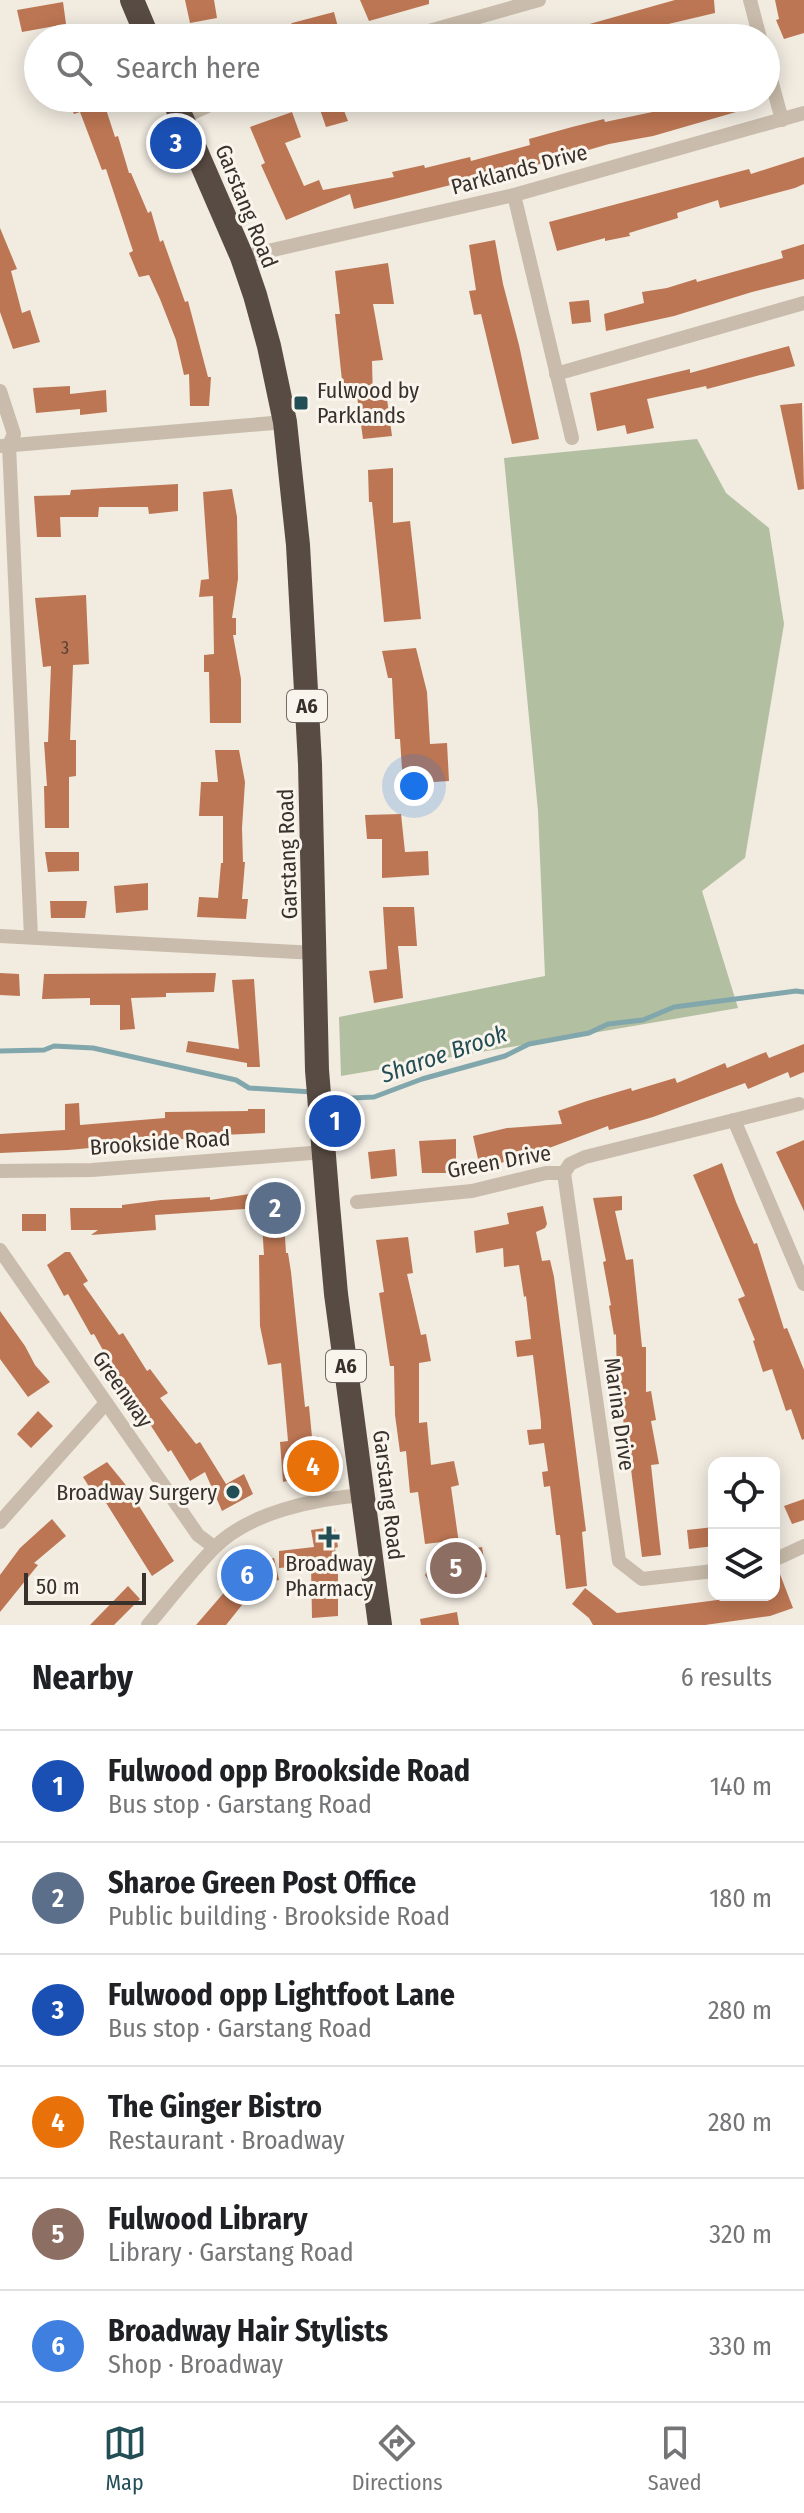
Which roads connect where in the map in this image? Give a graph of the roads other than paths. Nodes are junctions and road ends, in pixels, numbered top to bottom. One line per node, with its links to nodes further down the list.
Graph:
1 (132, 0): 4 (highway)
2 (539, 0): 5 (street)
3 (750, 0): 6 (street)
4 (142, 24)
5 (454, 24)
6 (756, 24)
7 (179, 112): 12 (highway, Garstang Road / A6)
8 (780, 112): 10 (street)
9 (804, 113): 10 (street, Parklands Drive)
10 (782, 120): 11 (street, Parklands Drive)
11 (514, 195): 12 (street, Parklands Drive); 14 (street)
12 (242, 257): 16 (highway, Garstang Road / A6)
13 (804, 303): 14 (street)
14 (556, 374): 17 (street)
15 (0, 391): 18 (street)
16 (285, 422): 18 (street); 21 (highway, Garstang Road / A6)
17 (572, 438)
18 (4, 445): 20 (street)
19 (0, 936): 20 (street)
20 (31, 937): 21 (street)
21 (316, 953): 24 (highway, Garstang Road / A6)
22 (799, 1104): 23 (street, Green Drive)
23 (734, 1120): 26 (street, Green Drive); 29 (street)
24 (324, 1152): 25 (street, Brookside Road); 31 (highway, Garstang Road / A6)
25 (0, 1171)
26 (564, 1173): 27 (street, Green Drive); 36 (street, Marina Drive)
27 (357, 1202)
28 (0, 1250): 30 (street, Greenway)
29 (804, 1284)
30 (106, 1403): 32 (street); 34 (street, Greenway)
31 (363, 1495): 34 (street); 38 (highway, Garstang Road / A6)
32 (0, 1522)
33 (804, 1546): 35 (street)
34 (214, 1547): 37 (street)
35 (780, 1557)
36 (708, 1572)
37 (148, 1625)
38 (380, 1625)

